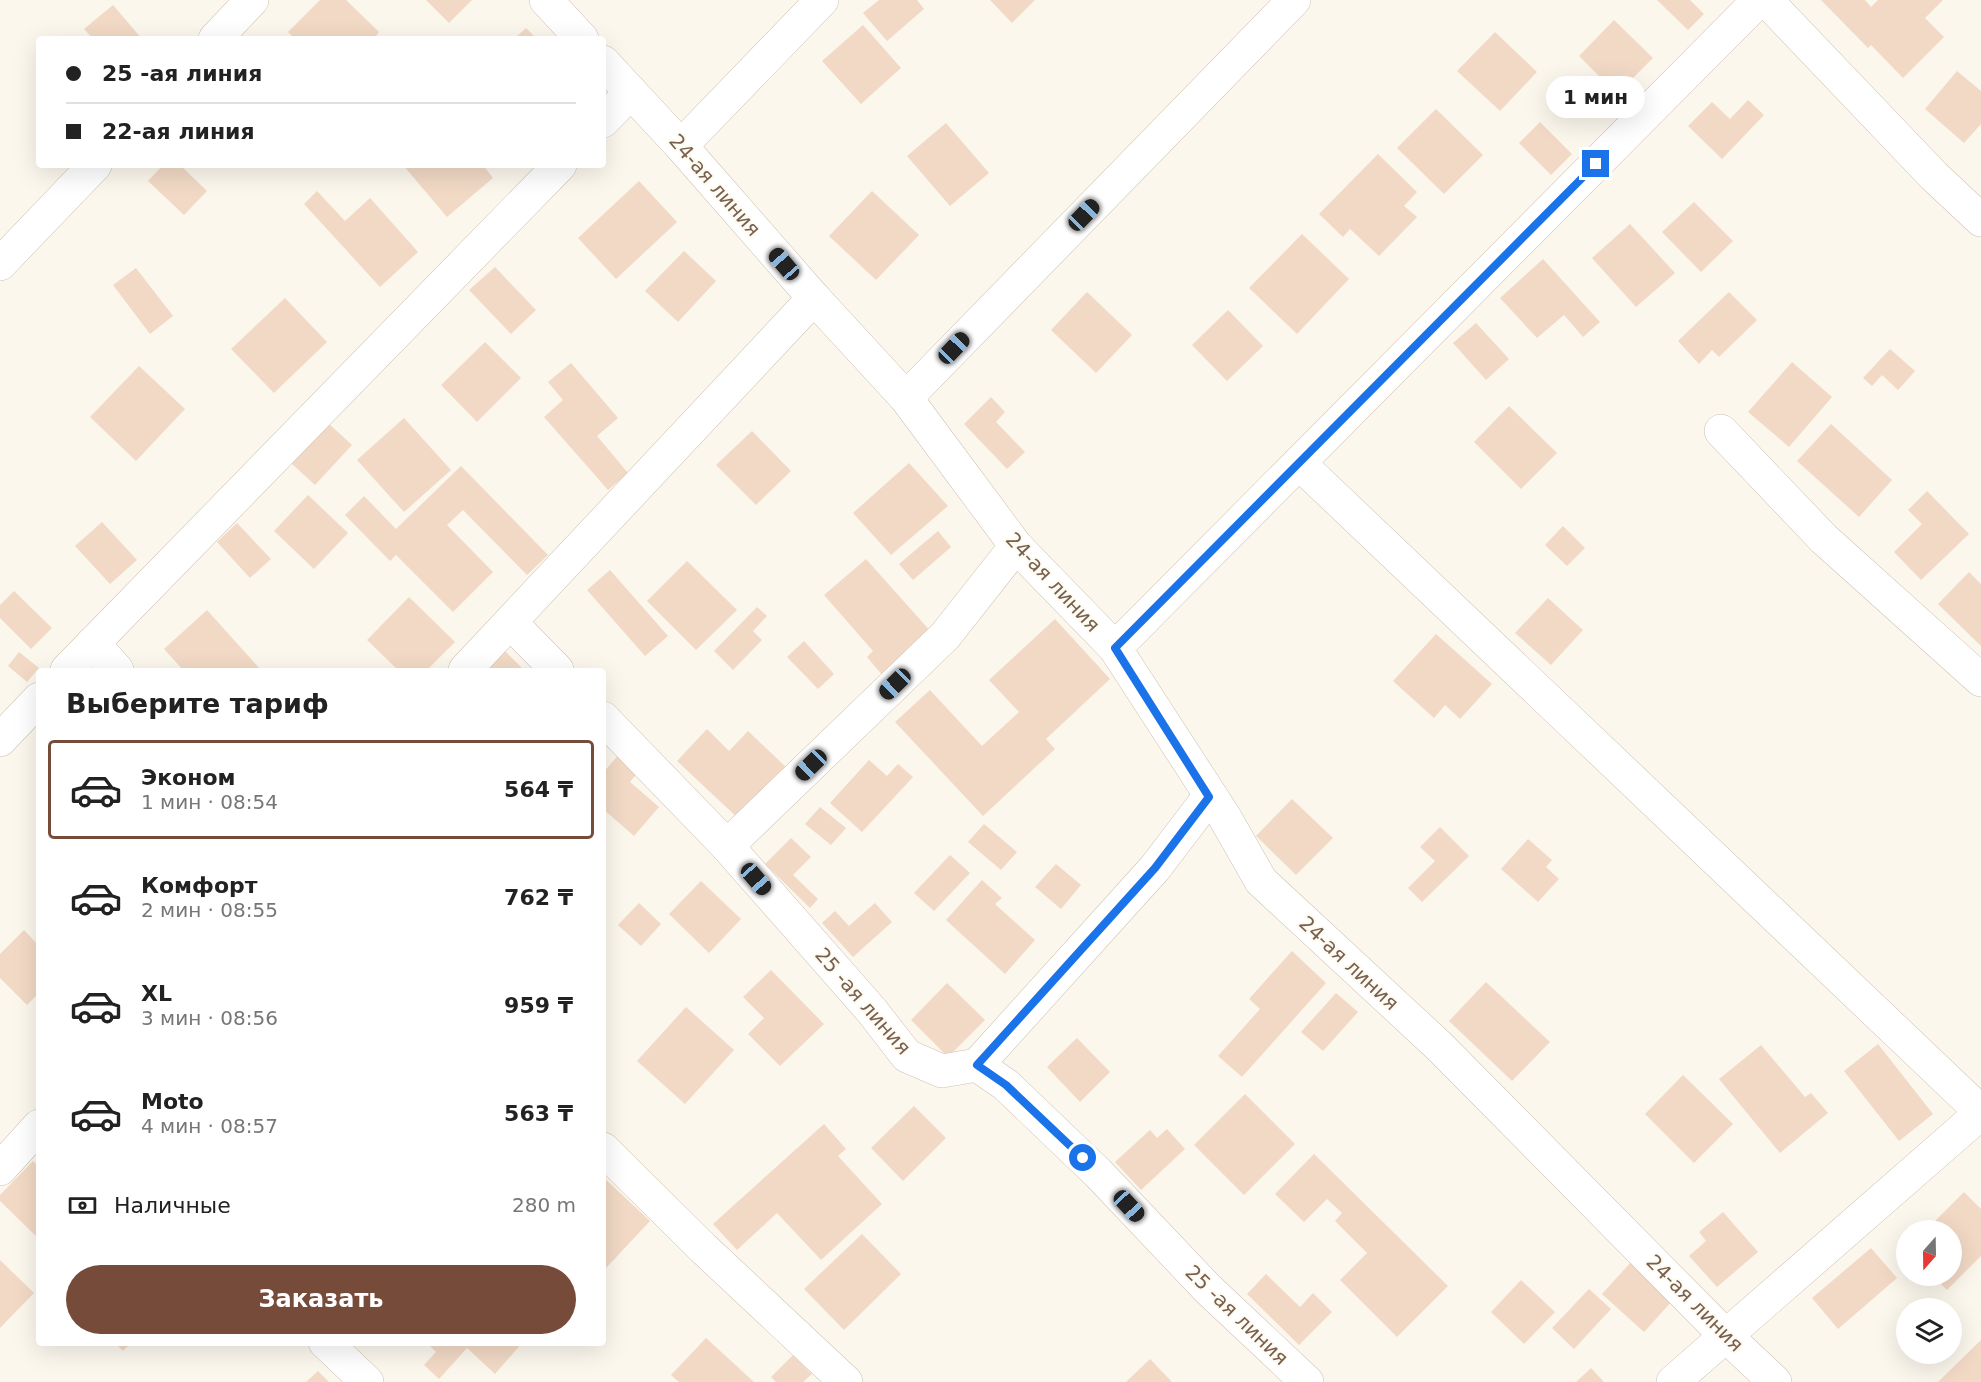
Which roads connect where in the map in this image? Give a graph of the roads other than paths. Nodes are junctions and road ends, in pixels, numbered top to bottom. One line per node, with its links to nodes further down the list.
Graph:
1 (252, 0): 7 (street)
2 (546, 0): 8 (street)
3 (822, 0): 12 (street)
4 (1294, 0): 18 (street)
5 (1759, 0): 20 (street)
6 (1766, 0): 15 (street)
7 (218, 36)
8 (579, 36)
9 (606, 65): 10 (street, 24-ая линия)
10 (631, 92): 11 (street); 12 (street, 24-ая линия)
11 (606, 118)
12 (681, 146): 17 (street, 24-ая линия)
13 (91, 168): 16 (street)
14 (557, 168): 23 (street)
15 (1981, 220)
16 (0, 264)
17 (814, 298): 18 (street, 24-ая линия); 22 (street)
18 (906, 398): 21 (street, 24-ая линия)
19 (1721, 431): 29 (street)
20 (1299, 463): 24 (street); 36 (street)
21 (1016, 546): 24 (street, 24-ая линия); 34 (street)
22 (511, 623): 27 (street); 28 (street)
23 (93, 643): 25 (street); 26 (street)
24 (1115, 648): 33 (street, 24-ая линия)
25 (68, 668)
26 (115, 668)
27 (467, 668)
28 (555, 668)
29 (1981, 680)
30 (36, 702): 32 (street)
31 (606, 721): 34 (street, 25 -ая линия)
32 (0, 740)
33 (1209, 797): 35 (street); 40 (street, 24-ая линия)
34 (727, 846): 35 (street, 25 -ая линия)
35 (977, 1065): 44 (street, 25 -ая линия)
36 (1981, 1112): 40 (street)
37 (36, 1129): 39 (street)
38 (606, 1152): 43 (street)
39 (0, 1169)
40 (1725, 1335): 45 (street); 46 (street, 24-ая линия)
41 (329, 1346): 42 (street)
42 (367, 1382)
43 (846, 1382)
44 (1307, 1382)
45 (1672, 1382)
46 (1775, 1382)

